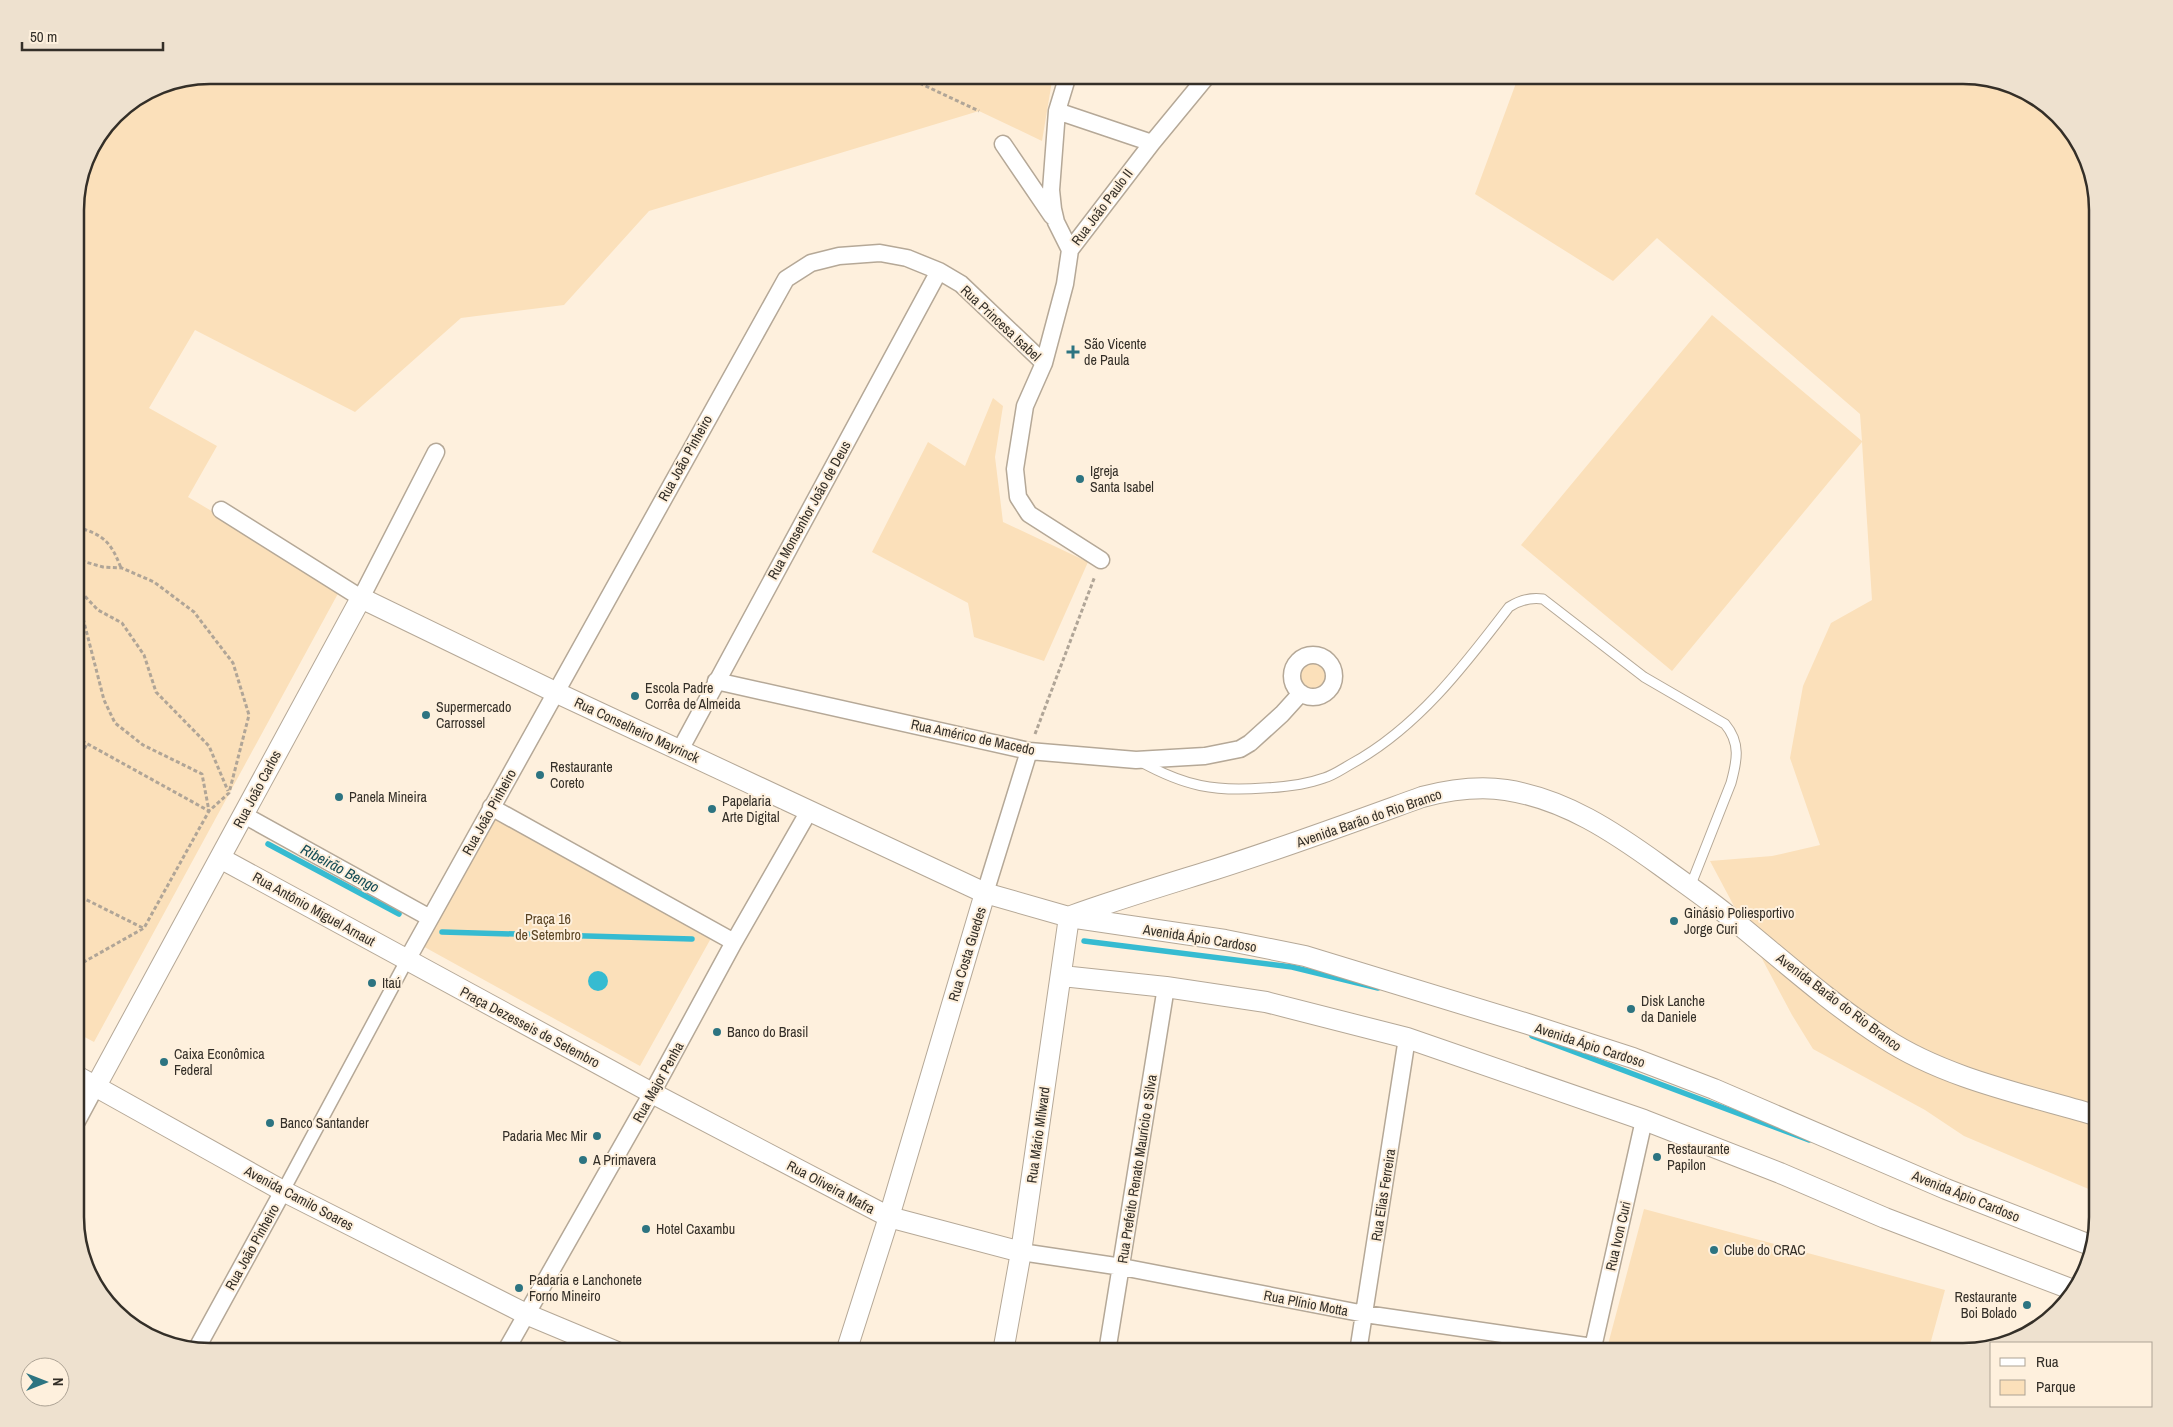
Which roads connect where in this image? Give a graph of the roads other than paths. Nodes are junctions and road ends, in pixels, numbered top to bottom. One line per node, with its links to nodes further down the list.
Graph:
1 (1065, 84): 3 (street)
2 (1201, 84): 4 (street, Rua João Paulo II)
3 (1057, 110): 4 (street); 6 (street)
4 (1152, 143): 7 (street, Rua João Paulo II)
5 (1003, 144): 6 (street)
6 (1056, 222): 7 (street)
7 (1070, 250): 10 (street, Rua João Paulo II)
8 (939, 271): 9 (street, Rua Princesa Isabel); 10 (street, Rua Princesa Isabel); 15 (street, Rua Monsenhor João de Deus)
9 (786, 279): 16 (street, Rua João Pinheiro)
10 (1044, 363): 13 (street, Rua Princesa Isabel)
11 (436, 452): 14 (street, Rua João Carlos)
12 (221, 510): 14 (street, Rua Conselheiro Mayrinck)
13 (1101, 560)
14 (361, 598): 16 (street, Rua Conselheiro Mayrinck); 23 (street, Rua João Carlos)
15 (716, 681): 18 (street, Rua Monsenhor João de Deus); 19 (street, Rua Américo de Macedo)
16 (555, 692): 18 (street, Rua Conselheiro Mayrinck); 21 (street, Rua João Pinheiro)
17 (1301, 693): 20 (street, Rua Américo de Macedo)
18 (680, 750): 22 (street, Rua Conselheiro Mayrinck)
19 (1029, 751): 20 (street, Rua Américo de Macedo); 26 (street, Rua Costa Guedes)
20 (1136, 760): 25 (lane)
21 (491, 808): 28 (street, Rua João Pinheiro); 29 (street)
22 (809, 811): 26 (street, Rua Conselheiro Mayrinck); 29 (street, Rua Major Penha)
23 (244, 815): 24 (street, Rua João Carlos); 28 (street)
24 (220, 858): 30 (street, Rua Antônio Miguel Arnaut); 35 (street, Rua João Carlos)
25 (1689, 887): 27 (street, Avenida Barão do Rio Branco); 38 (street, Avenida Barão do Rio Branco)
26 (985, 893): 27 (street, Rua Conselheiro Mayrinck); 41 (street, Rua Costa Guedes)
27 (1069, 916): 31 (street, Rua Mário Milward); 42 (street, Avenida Ápio Cardoso)
28 (430, 918): 30 (street, Rua João Pinheiro)
29 (734, 942): 36 (street, Rua Major Penha)
30 (407, 960): 36 (street, Praça Dezesseis de Setembro); 40 (street, Rua João Pinheiro)
31 (1062, 976): 32 (street); 43 (street, Rua Mário Milward)
32 (1166, 986): 33 (street); 44 (street, Rua Prefeito Renato Maurício e Silva)
33 (1407, 1038): 39 (street); 47 (street, Rua Elias Ferreira)
34 (84, 1080): 35 (street, Avenida Camilo Soares)
35 (96, 1086): 37 (street, Rua João Carlos); 40 (street, Avenida Camilo Soares)
36 (652, 1093): 41 (street, Rua Oliveira Mafra); 46 (street, Rua Major Penha)
37 (84, 1108)
38 (2089, 1113)
39 (1644, 1120): 45 (street); 56 (street, Rua Ivon Curi)
40 (283, 1191): 46 (street, Avenida Camilo Soares); 48 (street, Rua João Pinheiro)
41 (889, 1217): 43 (street, Rua Oliveira Mafra); 51 (street, Rua Costa Guedes)
42 (2086, 1244)
43 (1021, 1252): 44 (street, Rua Plínio Motta); 52 (street, Rua Mário Milward)
44 (1122, 1267): 47 (street, Rua Plínio Motta); 53 (street, Rua Prefeito Renato Maurício e Silva)
45 (2067, 1288)
46 (526, 1314): 49 (street, Rua Major Penha); 50 (street, Avenida Camilo Soares)
47 (1365, 1314): 54 (street, Rua Elias Ferreira); 55 (street, Rua Plínio Motta)
48 (200, 1342)
49 (510, 1343)
50 (595, 1343)
51 (849, 1343)
52 (1005, 1343)
53 (1109, 1343)
54 (1360, 1343)
55 (1549, 1343)
56 (1595, 1343)

